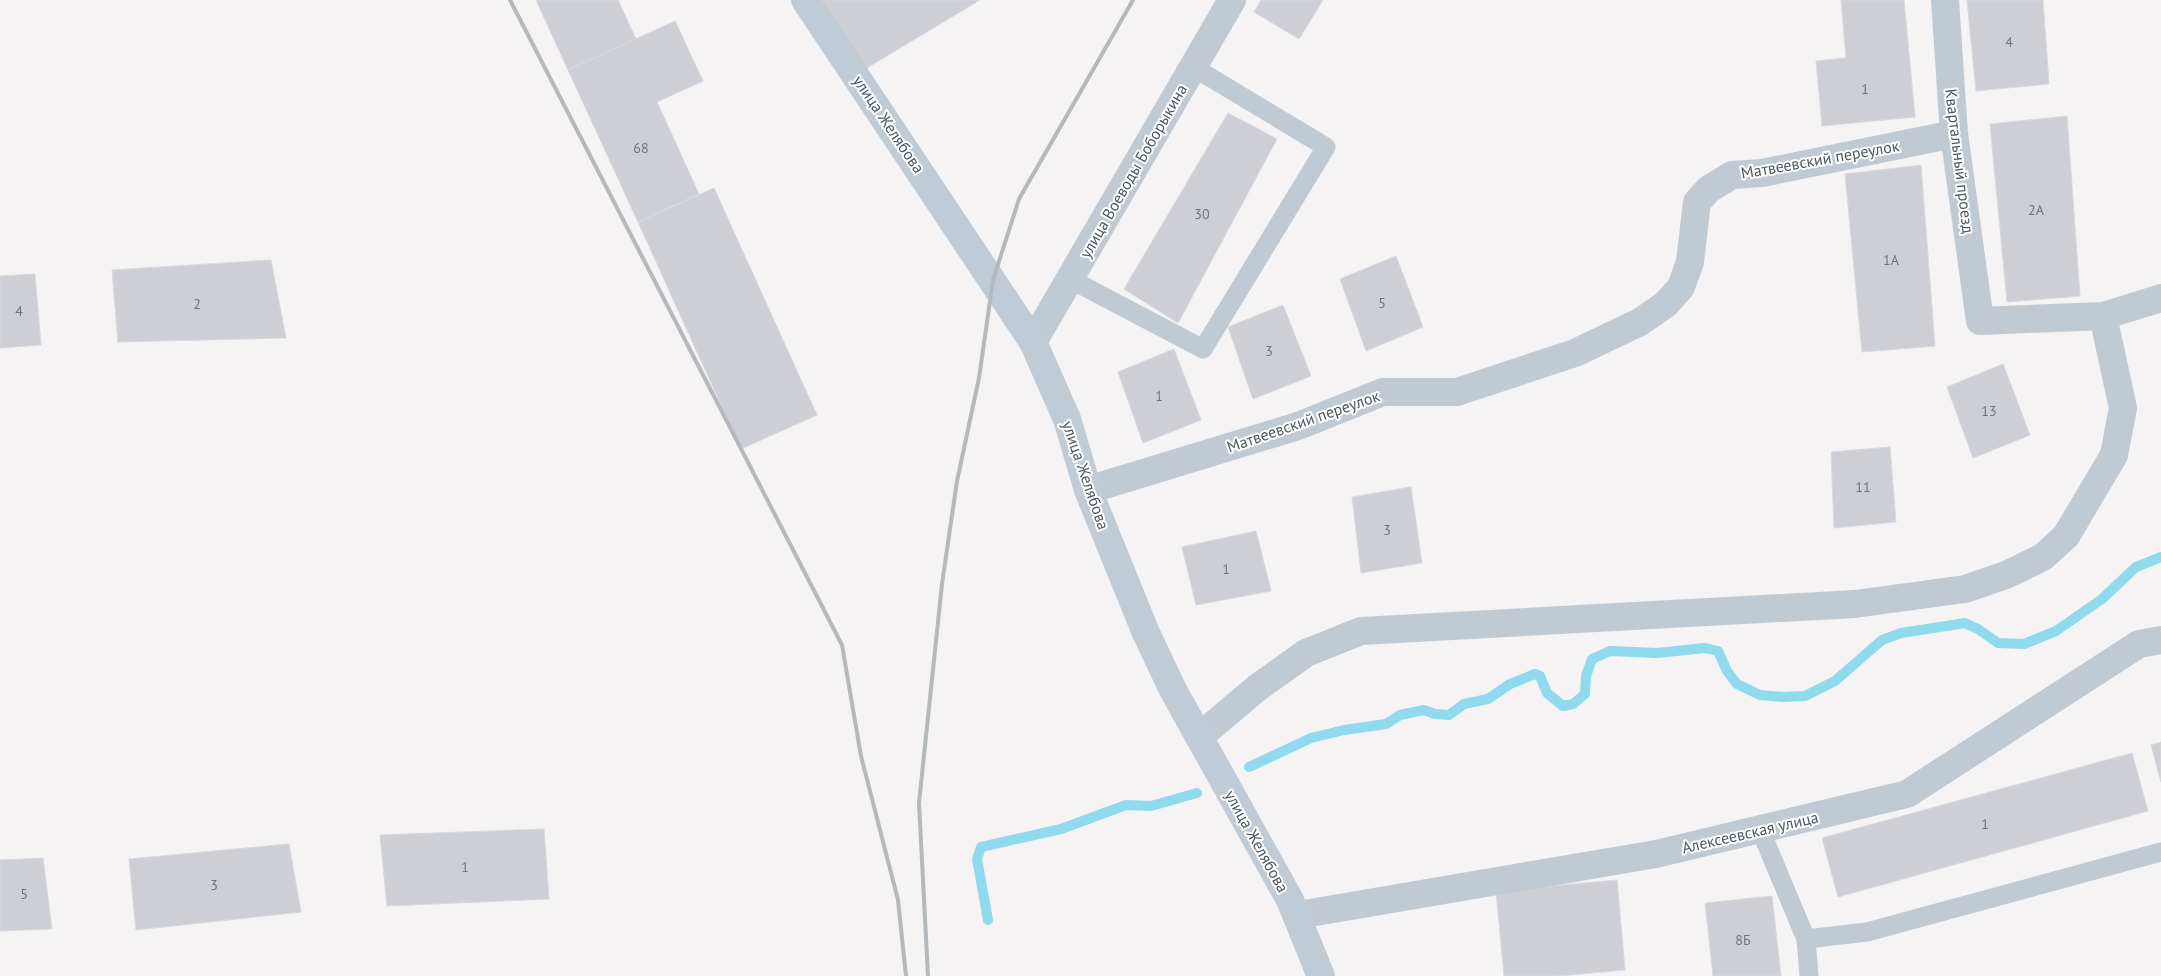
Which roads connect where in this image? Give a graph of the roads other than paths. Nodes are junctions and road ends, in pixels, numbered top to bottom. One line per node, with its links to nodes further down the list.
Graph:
1 (806, 0): 9 (main road, улица Желябова)
2 (1232, 0): 4 (street, улица Воеводы Боборыкина)
3 (1945, 0): 5 (street, Квартальный проезд)
4 (1193, 67): 6 (street, улица Воеводы Боборыкина); 6 (lane)
5 (1954, 134): 8 (street, Квартальный проезд); 10 (street, Матвеевский переулок)
6 (1070, 279): 9 (street, улица Воеводы Боборыкина)
7 (2161, 298): 8 (street)
8 (2103, 316): 12 (street)
9 (1034, 342): 10 (main road, улица Желябова)
10 (1088, 490): 12 (main road, улица Желябова)
11 (2161, 640): 13 (street, Алексеевская улица)
12 (1199, 737): 15 (main road, улица Желябова)
13 (1760, 829): 15 (street, Алексеевская улица); 16 (lane)
14 (2161, 852): 16 (lane)
15 (1298, 916): 17 (main road, улица Желябова)
16 (1806, 939): 18 (lane)
17 (1321, 976)
18 (1809, 976)

